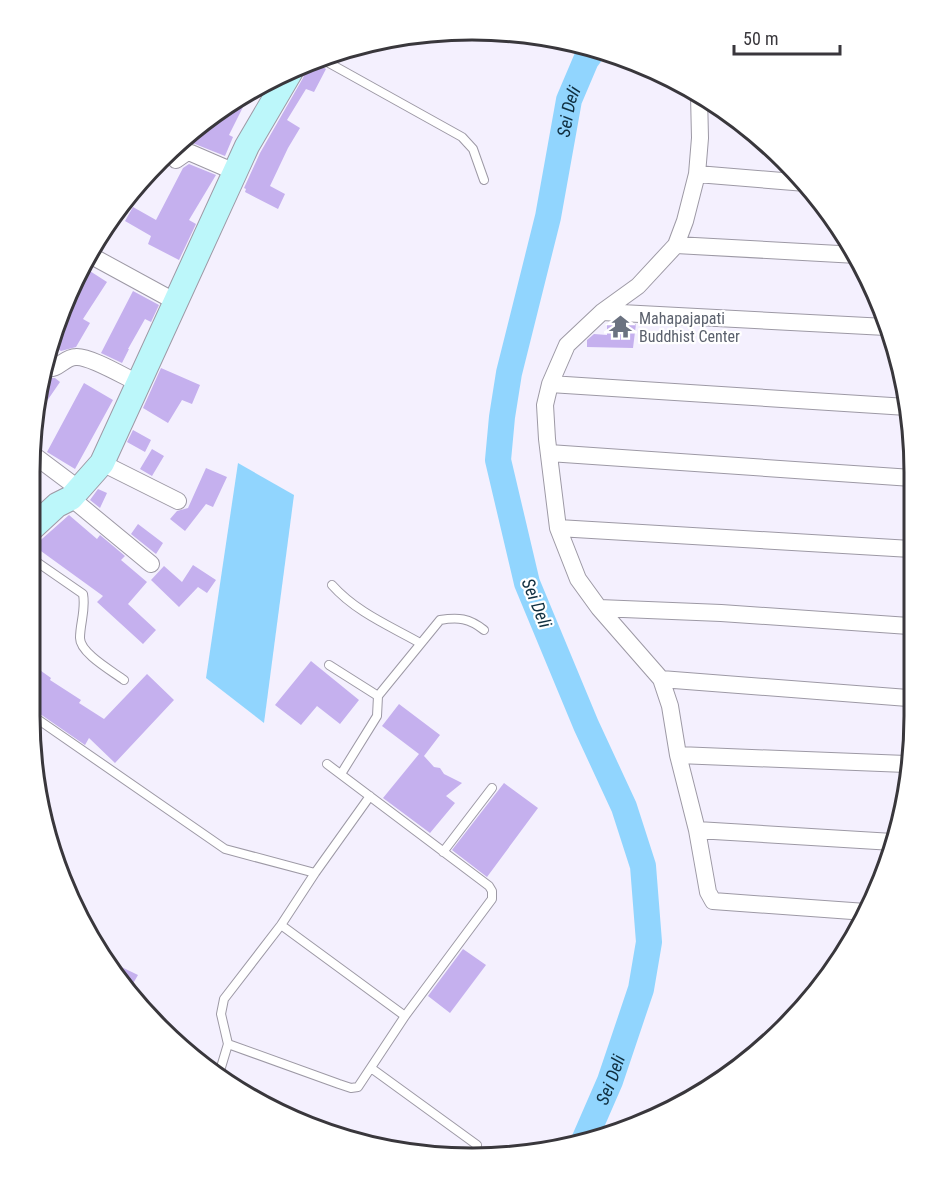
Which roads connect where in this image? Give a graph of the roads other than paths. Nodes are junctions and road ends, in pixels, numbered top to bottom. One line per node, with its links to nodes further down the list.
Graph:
1 (331, 64): 7 (lane)
2 (283, 84): 5 (main road)
3 (703, 108): 6 (street)
4 (176, 160): 5 (street)
5 (235, 172): 12 (main road)
6 (697, 174): 8 (street); 9 (street)
7 (484, 180)
8 (791, 182)
9 (676, 245): 10 (street); 13 (street)
10 (845, 254)
11 (97, 259): 12 (street)
12 (176, 302): 16 (main road)
13 (602, 312): 14 (street); 17 (street)
14 (879, 327)
15 (53, 368): 16 (street)
16 (138, 383): 21 (main road)
17 (550, 384): 18 (street); 19 (street)
18 (898, 406)
19 (549, 453): 22 (street); 26 (street)
20 (40, 462): 23 (street)
21 (102, 463): 23 (main road); 24 (street)
22 (904, 477)
23 (75, 493): 25 (main road); 29 (street)
24 (178, 501)
25 (40, 521)
26 (558, 528): 27 (street); 31 (street)
27 (904, 549)
28 (40, 564): 37 (lane)
29 (151, 564)
30 (332, 585): 34 (lane)
31 (599, 608): 32 (street); 36 (street)
32 (904, 626)
33 (484, 630): 34 (lane)
34 (420, 643): 38 (lane)
35 (329, 665): 38 (lane)
36 (661, 679): 39 (street); 41 (street)
37 (124, 680)
38 (378, 696): 44 (lane)
39 (904, 698)
40 (40, 721): 50 (lane)
41 (678, 755): 43 (street); 47 (street)
42 (327, 764): 44 (lane)
43 (901, 764)
44 (341, 774): 46 (lane)
45 (492, 788): 49 (lane)
46 (370, 796): 49 (lane); 50 (lane)
47 (697, 830): 48 (street); 51 (street)
48 (885, 842)
49 (443, 852): 53 (lane)
50 (315, 873): 52 (lane)
51 (857, 911)
52 (281, 925): 53 (lane); 54 (lane)
53 (405, 1016): 56 (lane)
54 (228, 1044): 55 (lane); 56 (lane)
55 (221, 1067)
56 (371, 1068): 57 (lane)
57 (477, 1145)

